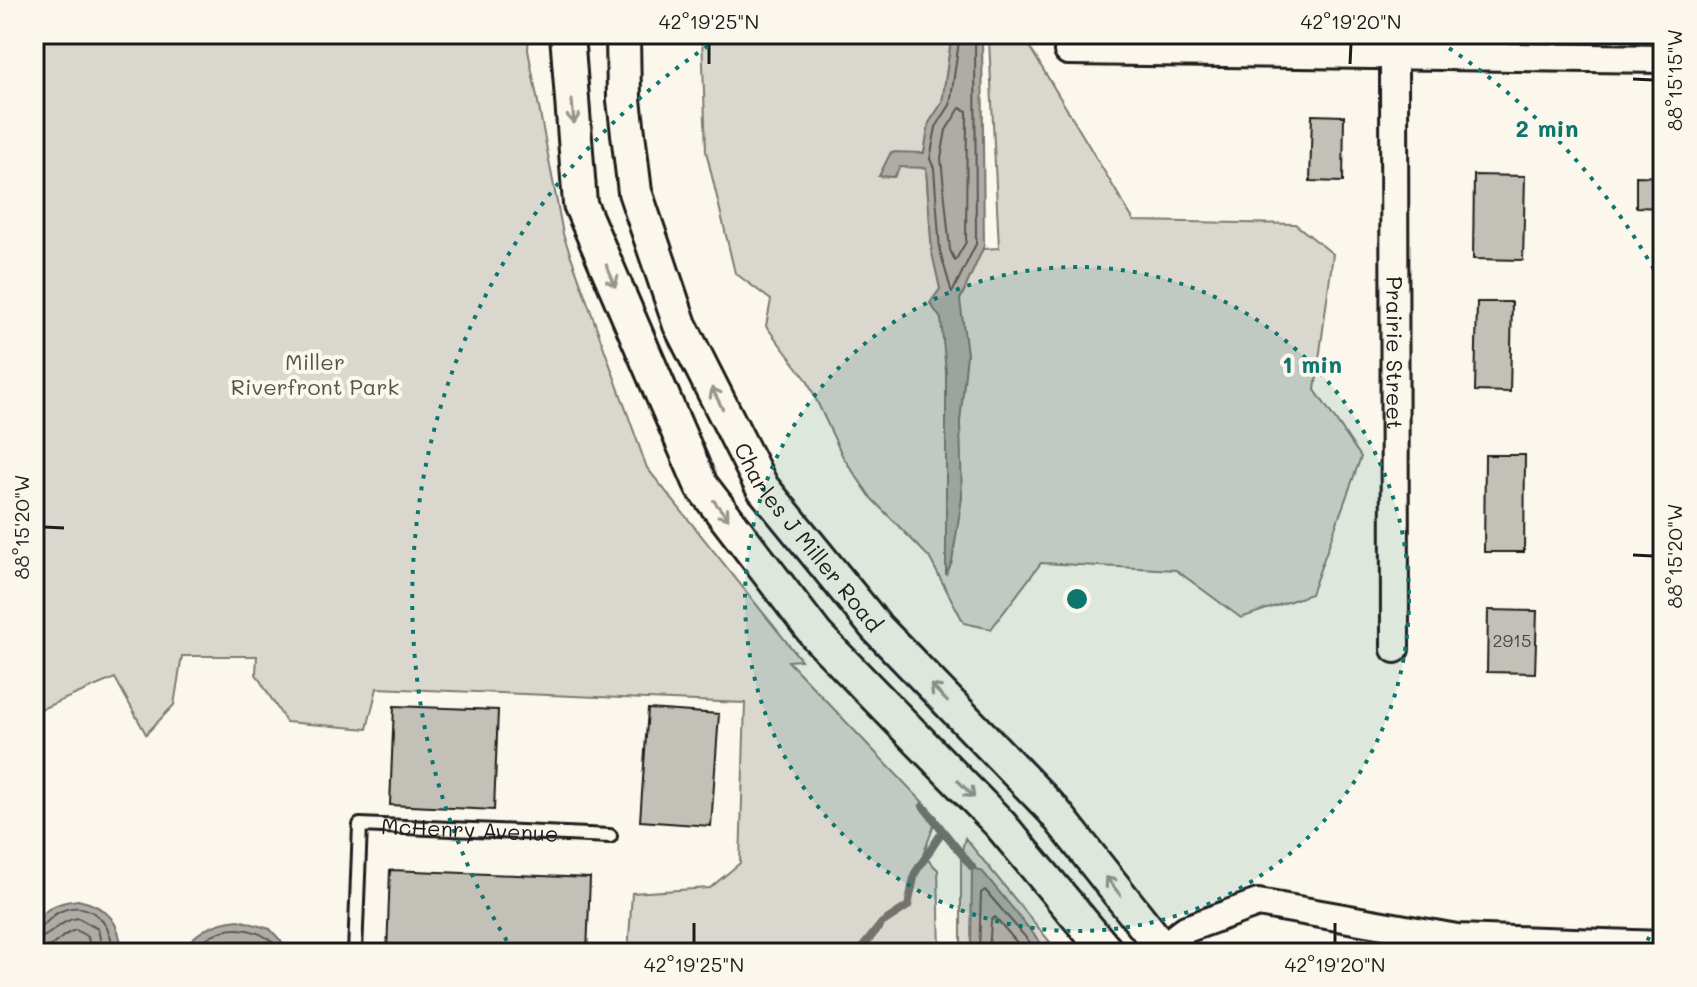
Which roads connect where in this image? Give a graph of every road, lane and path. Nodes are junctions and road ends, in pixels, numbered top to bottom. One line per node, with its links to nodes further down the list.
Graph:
1 (567, 34): 11 (street, one-way to 11)
2 (623, 34): 9 (street, Charles J Miller Road, one-way to 2)
3 (1068, 51): 4 (street)
4 (1394, 57): 5 (street); 6 (street, Prairie Street)
5 (1663, 59)
6 (1395, 649)
7 (610, 836): 10 (lane, McHenry Avenue)
8 (1663, 945): 9 (street)
9 (1161, 951)
10 (355, 953)
11 (1108, 953)

